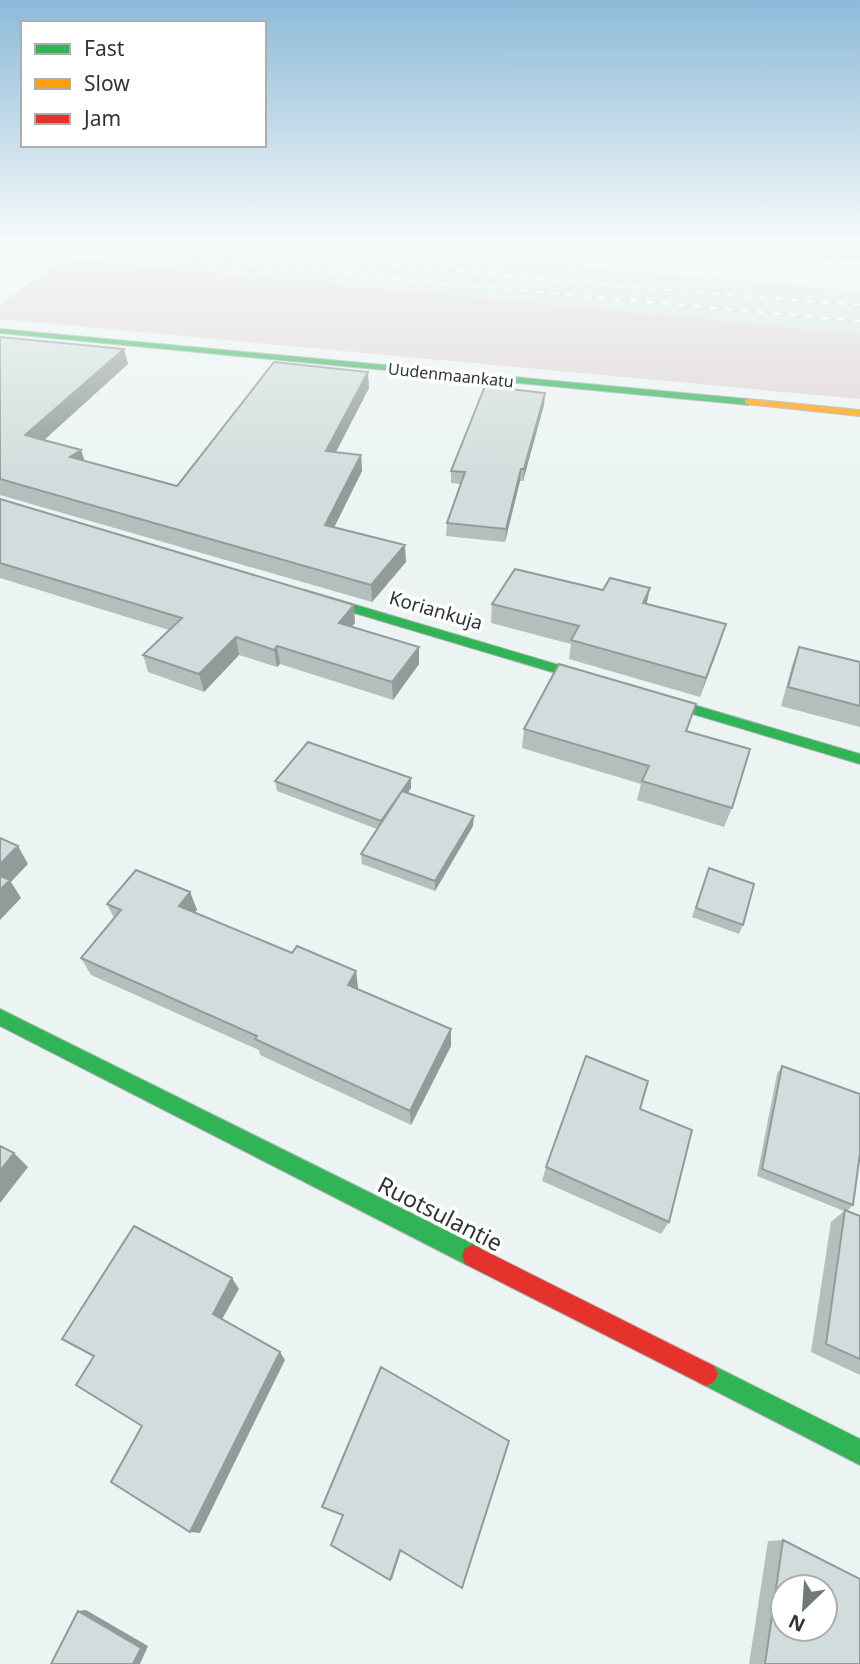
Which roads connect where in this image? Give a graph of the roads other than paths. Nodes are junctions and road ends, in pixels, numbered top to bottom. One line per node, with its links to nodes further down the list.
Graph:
1 (0, 331): 2 (street, Uudenmaankatu)
2 (860, 413)
3 (289, 589): 4 (street, Koriankuja)
4 (860, 758)
5 (0, 1017): 6 (street, Ruotsulantie)
6 (860, 1451)

